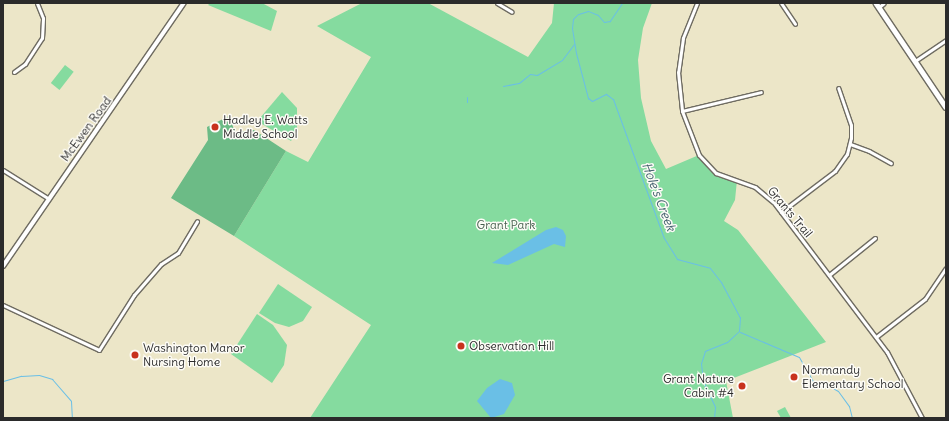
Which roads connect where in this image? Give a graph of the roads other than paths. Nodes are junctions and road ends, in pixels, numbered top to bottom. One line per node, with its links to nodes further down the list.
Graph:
1 (37, 3): 12 (street)
2 (184, 3): 20 (street, McEwen Road)
3 (498, 3): 8 (street)
4 (697, 3): 16 (street, Grants Trail)
5 (781, 3): 9 (street)
6 (884, 3): 7 (street)
7 (877, 5): 11 (main road)
8 (512, 12)
9 (794, 24)
10 (946, 40): 11 (street)
11 (915, 61): 15 (main road)
12 (14, 72)
13 (838, 88): 17 (street)
14 (761, 92): 16 (street)
15 (946, 107)
16 (682, 111): 21 (street, Grants Trail)
17 (850, 144): 18 (street); 21 (street)
18 (891, 163)
19 (3, 170): 20 (street)
20 (49, 199): 24 (street, McEwen Road)
21 (781, 212): 26 (street, Grants Trail)
22 (197, 221): 27 (street)
23 (875, 238): 26 (street)
24 (3, 266)
25 (946, 268): 28 (street)
26 (829, 275): 28 (street, Grants Trail)
27 (3, 305)
28 (876, 337): 29 (street, Grants Trail)
29 (922, 418)

